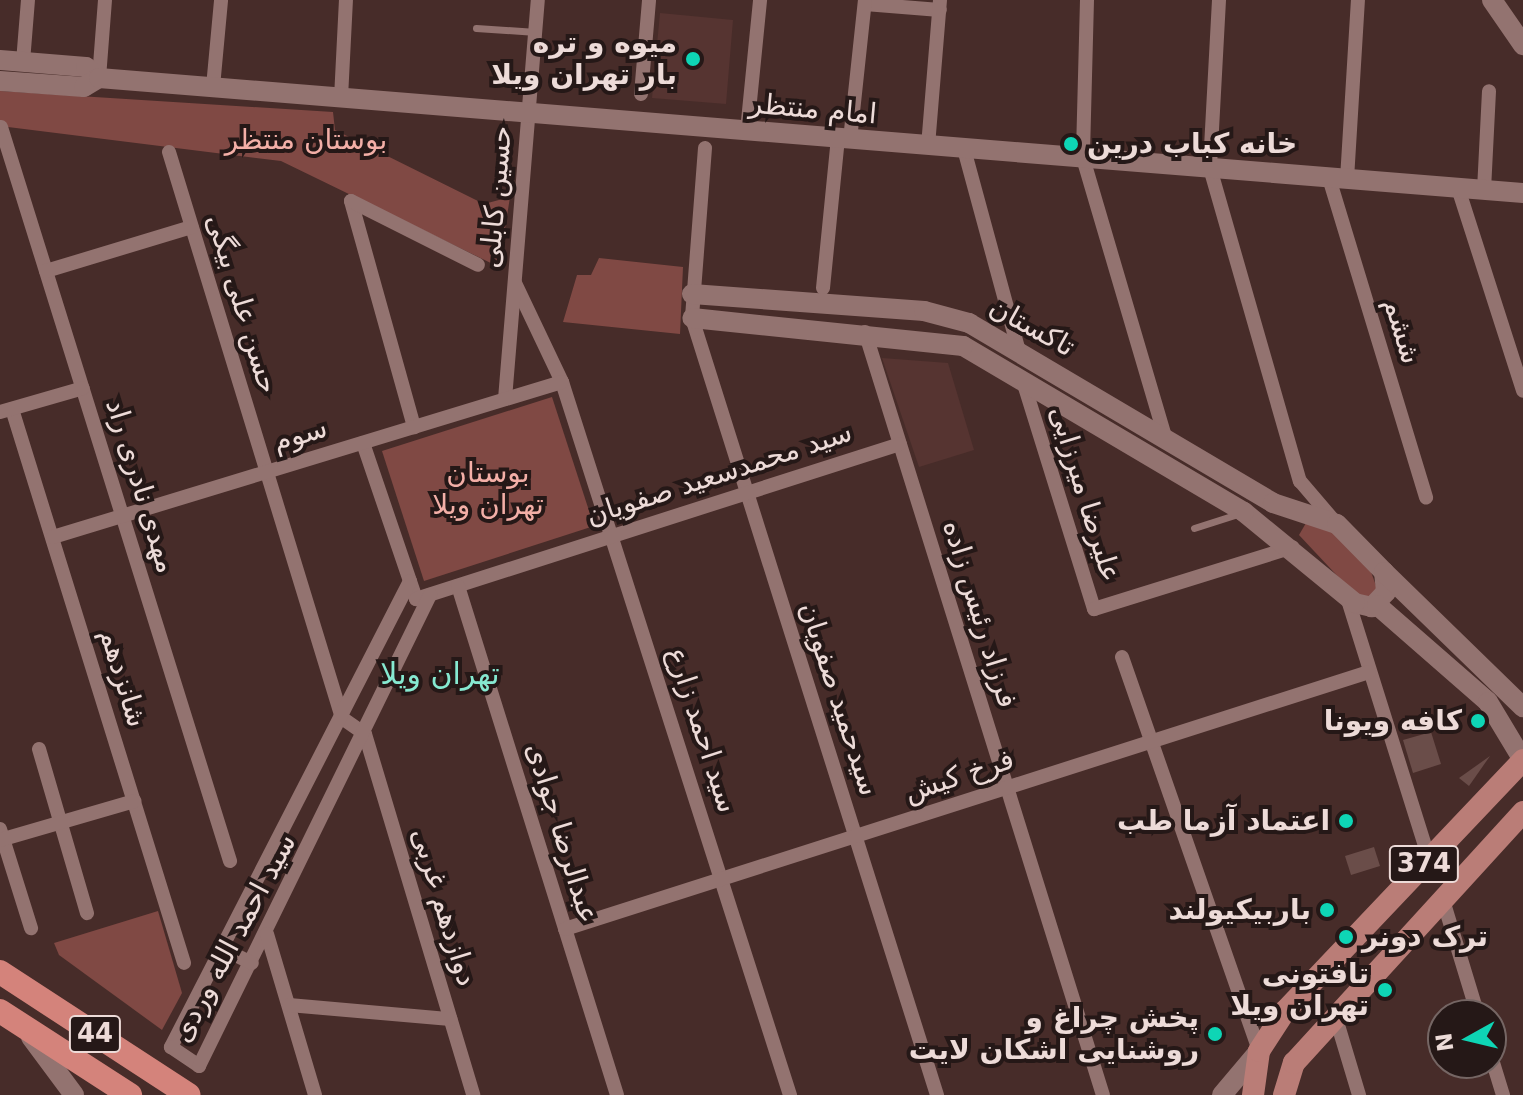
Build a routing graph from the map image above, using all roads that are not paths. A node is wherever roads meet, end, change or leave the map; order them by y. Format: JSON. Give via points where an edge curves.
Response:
{"nodes":[{"id":1,"x":28,"y":0,"type":"edge"},
{"id":2,"x":105,"y":0,"type":"edge"},
{"id":3,"x":221,"y":0,"type":"edge"},
{"id":4,"x":346,"y":0,"type":"edge"},
{"id":5,"x":538,"y":0,"type":"edge"},
{"id":6,"x":649,"y":0,"type":"edge"},
{"id":7,"x":760,"y":0,"type":"edge"},
{"id":8,"x":1087,"y":0,"type":"edge"},
{"id":9,"x":1219,"y":0,"type":"edge"},
{"id":10,"x":1358,"y":0,"type":"edge"},
{"id":11,"x":1492,"y":0,"type":"edge"},
{"id":12,"x":865,"y":2,"type":"edge"},
{"id":13,"x":940,"y":5,"type":"edge"},
{"id":14,"x":476,"y":28,"type":"dead end"},
{"id":15,"x":536,"y":32,"type":"junction"},
{"id":16,"x":1523,"y":45,"type":"edge"},
{"id":17,"x":0,"y":60,"type":"edge"},
{"id":18,"x":23,"y":62,"type":"junction"},
{"id":19,"x":99,"y":78,"type":"junction"},
{"id":20,"x":0,"y":81,"type":"edge"},
{"id":21,"x":213,"y":87,"type":"junction"},
{"id":22,"x":1489,"y":91,"type":"dead end"},
{"id":23,"x":641,"y":94,"type":"dead end"},
{"id":24,"x":341,"y":98,"type":"junction"},
{"id":25,"x":529,"y":113,"type":"junction"},
{"id":26,"x":1,"y":127,"type":"edge"},
{"id":27,"x":747,"y":131,"type":"junction"},
{"id":28,"x":844,"y":140,"type":"junction"},
{"id":29,"x":928,"y":146,"type":"junction"},
{"id":30,"x":705,"y":148,"type":"dead end"},
{"id":31,"x":964,"y":149,"type":"junction"},
{"id":32,"x":169,"y":152,"type":"dead end"},
{"id":33,"x":1083,"y":158,"type":"junction"},
{"id":34,"x":1210,"y":168,"type":"junction"},
{"id":35,"x":1338,"y":178,"type":"junction"},
{"id":36,"x":1458,"y":188,"type":"junction"},
{"id":37,"x":1484,"y":190,"type":"junction"},
{"id":38,"x":1523,"y":193,"type":"edge"},
{"id":39,"x":192,"y":227,"type":"junction"},
{"id":40,"x":478,"y":265,"type":"dead end"},
{"id":41,"x":46,"y":271,"type":"junction"},
{"id":42,"x":515,"y":283,"type":"junction"},
{"id":43,"x":823,"y":288,"type":"dead end"},
{"id":44,"x":692,"y":294,"type":"junction"},
{"id":45,"x":866,"y":308,"type":"junction"},
{"id":46,"x":692,"y":318,"type":"junction"},
{"id":47,"x":865,"y":332,"type":"junction"},
{"id":48,"x":1018,"y":348,"type":"junction"},
{"id":49,"x":1022,"y":378,"type":"junction"},
{"id":50,"x":562,"y":382,"type":"junction"},
{"id":51,"x":83,"y":388,"type":"junction"},
{"id":52,"x":1523,"y":391,"type":"edge"},
{"id":53,"x":505,"y":399,"type":"junction"},
{"id":54,"x":6,"y":411,"type":"edge"},
{"id":55,"x":414,"y":427,"type":"junction"},
{"id":56,"x":1166,"y":440,"type":"junction"},
{"id":57,"x":363,"y":443,"type":"junction"},
{"id":58,"x":900,"y":444,"type":"junction"},
{"id":59,"x":1202,"y":461,"type":"junction"},
{"id":60,"x":267,"y":472,"type":"junction"},
{"id":61,"x":1189,"y":480,"type":"junction"},
{"id":62,"x":1300,"y":481,"type":"junction"},
{"id":63,"x":746,"y":493,"type":"junction"},
{"id":64,"x":1426,"y":498,"type":"dead end"},
{"id":65,"x":1273,"y":503,"type":"junction"},
{"id":66,"x":1244,"y":512,"type":"junction"},
{"id":67,"x":123,"y":516,"type":"junction"},
{"id":68,"x":1337,"y":524,"type":"junction"},
{"id":69,"x":1194,"y":528,"type":"dead end"},
{"id":70,"x":613,"y":536,"type":"junction"},
{"id":71,"x":53,"y":537,"type":"junction"},
{"id":72,"x":1293,"y":547,"type":"junction"},
{"id":73,"x":1384,"y":572,"type":"junction"},
{"id":74,"x":410,"y":581,"type":"junction"},
{"id":75,"x":458,"y":586,"type":"junction"},
{"id":76,"x":423,"y":597,"type":"junction"},
{"id":77,"x":1347,"y":597,"type":"junction"},
{"id":78,"x":1377,"y":605,"type":"junction"},
{"id":79,"x":1122,"y":657,"type":"dead end"},
{"id":80,"x":1369,"y":672,"type":"junction"},
{"id":81,"x":1523,"y":707,"type":"edge"},
{"id":82,"x":342,"y":718,"type":"junction"},
{"id":83,"x":365,"y":734,"type":"junction"},
{"id":84,"x":1151,"y":741,"type":"junction"},
{"id":85,"x":39,"y":749,"type":"dead end"},
{"id":86,"x":1523,"y":760,"type":"edge"},
{"id":87,"x":1007,"y":788,"type":"junction"},
{"id":88,"x":134,"y":801,"type":"junction"},
{"id":89,"x":1523,"y":812,"type":"edge"},
{"id":90,"x":61,"y":822,"type":"junction"},
{"id":91,"x":1,"y":836,"type":"edge"},
{"id":92,"x":855,"y":836,"type":"junction"},
{"id":93,"x":1429,"y":858,"type":"junction"},
{"id":94,"x":230,"y":861,"type":"dead end"},
{"id":95,"x":722,"y":879,"type":"junction"},
{"id":96,"x":1443,"y":900,"type":"junction"},
{"id":97,"x":87,"y":913,"type":"dead end"},
{"id":98,"x":31,"y":928,"type":"dead end"},
{"id":99,"x":565,"y":929,"type":"junction"},
{"id":100,"x":267,"y":934,"type":"junction"},
{"id":101,"x":223,"y":949,"type":"junction"},
{"id":102,"x":184,"y":963,"type":"dead end"},
{"id":103,"x":252,"y":963,"type":"junction"},
{"id":104,"x":0,"y":972,"type":"edge"},
{"id":105,"x":1473,"y":999,"type":"edge"},
{"id":106,"x":289,"y":1005,"type":"junction"},
{"id":107,"x":1335,"y":1015,"type":"junction"},
{"id":108,"x":7,"y":1016,"type":"edge"},
{"id":109,"x":450,"y":1019,"type":"junction"},
{"id":110,"x":1259,"y":1051,"type":"junction"},
{"id":111,"x":74,"y":1095,"type":"edge"},
{"id":112,"x":130,"y":1095,"type":"edge"},
{"id":113,"x":189,"y":1095,"type":"edge"},
{"id":114,"x":315,"y":1095,"type":"edge"},
{"id":115,"x":473,"y":1095,"type":"edge"},
{"id":116,"x":617,"y":1095,"type":"edge"},
{"id":117,"x":790,"y":1095,"type":"edge"},
{"id":118,"x":937,"y":1095,"type":"edge"},
{"id":119,"x":1103,"y":1095,"type":"edge"},
{"id":120,"x":1222,"y":1095,"type":"edge"},
{"id":121,"x":1253,"y":1095,"type":"edge"},
{"id":122,"x":1284,"y":1095,"type":"edge"},
{"id":123,"x":1359,"y":1095,"type":"edge"}],
"edges":[{"from":1,"to":18,"type":"street"},
{"from":2,"to":19,"type":"street"},
{"from":3,"to":21,"type":"street"},
{"from":4,"to":24,"type":"street"},
{"from":5,"to":15,"type":"street","name":"حسین کابلی"},
{"from":6,"to":23,"type":"street"},
{"from":7,"to":27,"type":"street"},
{"from":8,"to":33,"type":"street"},
{"from":9,"to":34,"type":"street"},
{"from":10,"to":35,"type":"street"},
{"from":11,"to":16,"type":"street"},
{"from":12,"to":13,"type":"street"},
{"from":12,"to":28,"type":"street"},
{"from":13,"to":29,"type":"street"},
{"from":14,"to":15,"type":"lane"},
{"from":15,"to":25,"type":"street","name":"حسین کابلی"},
{"from":17,"to":18,"type":"street","name":"امام منتظر"},
{"from":18,"to":19,"type":"street","name":"امام منتظر","via":[[86,67]]},
{"from":19,"to":20,"type":"street","name":"امام منتظر","via":[[84,87]]},
{"from":19,"to":21,"type":"street","name":"امام منتظر"},
{"from":21,"to":24,"type":"street","name":"امام منتظر"},
{"from":22,"to":37,"type":"street"},
{"from":24,"to":25,"type":"street","name":"امام منتظر"},
{"from":25,"to":27,"type":"street","name":"امام منتظر"},
{"from":25,"to":42,"type":"street","name":"حسین کابلی"},
{"from":26,"to":41,"type":"street","name":"مهدی نادری راد"},
{"from":27,"to":28,"type":"street","name":"امام منتظر"},
{"from":28,"to":29,"type":"street","name":"امام منتظر"},
{"from":28,"to":43,"type":"street"},
{"from":29,"to":31,"type":"street","name":"امام منتظر"},
{"from":30,"to":44,"type":"street","name":"سیدحمید صفویان"},
{"from":31,"to":33,"type":"street","name":"امام منتظر"},
{"from":31,"to":48,"type":"street"},
{"from":32,"to":39,"type":"street","name":"حسن علی بیگی"},
{"from":33,"to":34,"type":"street","name":"امام منتظر"},
{"from":33,"to":56,"type":"street"},
{"from":34,"to":35,"type":"street","name":"امام منتظر"},
{"from":34,"to":62,"type":"street"},
{"from":35,"to":36,"type":"street","name":"امام منتظر"},
{"from":35,"to":64,"type":"street","name":"ششم"},
{"from":36,"to":37,"type":"street","name":"امام منتظر"},
{"from":36,"to":52,"type":"street"},
{"from":37,"to":38,"type":"street","name":"امام منتظر"},
{"from":39,"to":41,"type":"street"},
{"from":39,"to":60,"type":"street","name":"حسن علی بیگی"},
{"from":40,"to":55,"type":"street","via":[[351,201]]},
{"from":41,"to":51,"type":"street","name":"مهدی نادری راد"},
{"from":42,"to":50,"type":"street","name":"سید احمد زارع"},
{"from":42,"to":53,"type":"street","name":"حسین کابلی"},
{"from":44,"to":45,"type":"street","name":"تاکستان"},
{"from":44,"to":46,"type":"street","name":"سیدحمید صفویان"},
{"from":45,"to":47,"type":"street"},
{"from":45,"to":48,"type":"street","name":"تاکستان","via":[[947,315]]},
{"from":46,"to":47,"type":"street","name":"تاکستان"},
{"from":46,"to":63,"type":"street","name":"سیدحمید صفویان"},
{"from":47,"to":49,"type":"street","name":"تاکستان","via":[[963,346]]},
{"from":47,"to":58,"type":"street","name":"فرزاد رئیس زاده"},
{"from":48,"to":56,"type":"street","name":"تاکستان"},
{"from":49,"to":61,"type":"street","name":"تاکستان"},
{"from":49,"to":72,"type":"street","name":"علیرضا میرزایی","via":[[1094,609]]},
{"from":50,"to":53,"type":"street","name":"سوم"},
{"from":50,"to":70,"type":"street","name":"سید احمد زارع"},
{"from":51,"to":54,"type":"street"},
{"from":51,"to":67,"type":"street","name":"مهدی نادری راد"},
{"from":53,"to":55,"type":"street","name":"سوم"},
{"from":54,"to":71,"type":"street","name":"شانزدهم"},
{"from":55,"to":57,"type":"street","name":"سوم"},
{"from":56,"to":59,"type":"street","name":"تاکستان"},
{"from":57,"to":60,"type":"street","name":"سوم"},
{"from":57,"to":74,"type":"street"},
{"from":58,"to":63,"type":"street","name":"سید محمدسعید صفویان"},
{"from":58,"to":87,"type":"street","name":"فرزاد رئیس زاده"},
{"from":59,"to":61,"type":"street"},
{"from":59,"to":65,"type":"street","name":"تاکستان"},
{"from":60,"to":67,"type":"street","name":"سوم"},
{"from":60,"to":82,"type":"street","name":"حسن علی بیگی"},
{"from":61,"to":66,"type":"street","name":"تاکستان"},
{"from":62,"to":65,"type":"street","via":[[1288,498]]},
{"from":62,"to":68,"type":"street"},
{"from":63,"to":70,"type":"street","name":"سید محمدسعید صفویان"},
{"from":63,"to":92,"type":"street","name":"سیدحمید صفویان"},
{"from":65,"to":68,"type":"street","name":"تاکستان"},
{"from":66,"to":69,"type":"lane"},
{"from":66,"to":72,"type":"street","name":"تاکستان"},
{"from":67,"to":71,"type":"street","name":"سوم"},
{"from":67,"to":94,"type":"street","name":"مهدی نادری راد"},
{"from":68,"to":73,"type":"street"},
{"from":70,"to":75,"type":"street","name":"سید محمدسعید صفویان"},
{"from":70,"to":95,"type":"street","name":"سید احمد زارع"},
{"from":71,"to":88,"type":"street","name":"شانزدهم"},
{"from":72,"to":77,"type":"street","name":"تاکستان"},
{"from":73,"to":78,"type":"street","via":[[1386,592]]},
{"from":73,"to":81,"type":"street"},
{"from":74,"to":76,"type":"street"},
{"from":74,"to":82,"type":"street","name":"سید احمد الله وردی"},
{"from":75,"to":76,"type":"street","name":"سید محمدسعید صفویان"},
{"from":75,"to":99,"type":"street","name":"عبدالرضا جوادی"},
{"from":76,"to":83,"type":"street","name":"سید احمد الله وردی"},
{"from":77,"to":78,"type":"street"},
{"from":77,"to":80,"type":"street"},
{"from":78,"to":86,"type":"street","via":[[1488,702]]},
{"from":79,"to":84,"type":"street"},
{"from":80,"to":84,"type":"street","name":"فرخ کیش"},
{"from":80,"to":93,"type":"street"},
{"from":82,"to":83,"type":"street"},
{"from":82,"to":101,"type":"street","name":"سید احمد الله وردی"},
{"from":83,"to":100,"type":"street","name":"سید احمد الله وردی"},
{"from":83,"to":109,"type":"street","name":"دوازدهم غربی"},
{"from":84,"to":87,"type":"street","name":"فرخ کیش"},
{"from":84,"to":110,"type":"street"},
{"from":85,"to":90,"type":"street"},
{"from":86,"to":93,"type":"main road","number":"374"},
{"from":87,"to":92,"type":"street","name":"فرخ کیش"},
{"from":87,"to":119,"type":"street","name":"فرزاد رئیس زاده"},
{"from":88,"to":90,"type":"street"},
{"from":88,"to":102,"type":"street","name":"شانزدهم"},
{"from":89,"to":96,"type":"main road","number":"374"},
{"from":90,"to":91,"type":"street"},
{"from":90,"to":97,"type":"street"},
{"from":91,"to":98,"type":"street"},
{"from":92,"to":95,"type":"street","name":"فرخ کیش"},
{"from":92,"to":118,"type":"street","name":"سیدحمید صفویان"},
{"from":93,"to":110,"type":"main road","number":"374","via":[[1285,1011]]},
{"from":95,"to":99,"type":"street","name":"فرخ کیش"},
{"from":95,"to":117,"type":"street","name":"سید احمد زارع"},
{"from":96,"to":105,"type":"street"},
{"from":96,"to":107,"type":"main road","number":"374"},
{"from":99,"to":116,"type":"street","name":"عبدالرضا جوادی"},
{"from":100,"to":103,"type":"street","name":"سید احمد الله وردی"},
{"from":100,"to":106,"type":"street"},
{"from":101,"to":103,"type":"street"},
{"from":101,"to":103,"type":"street","name":"سید احمد الله وردی","via":[[171,1047],[199,1066]]},
{"from":104,"to":113,"type":"highway","number":"44"},
{"from":106,"to":109,"type":"street"},
{"from":106,"to":114,"type":"street"},
{"from":107,"to":122,"type":"main road","number":"374","via":[[1294,1063]]},
{"from":107,"to":123,"type":"street"},
{"from":108,"to":111,"type":"street"},
{"from":108,"to":112,"type":"highway","number":"44"},
{"from":109,"to":115,"type":"street","name":"دوازدهم غربی"},
{"from":110,"to":120,"type":"street"},
{"from":110,"to":121,"type":"main road","number":"374"}]}
